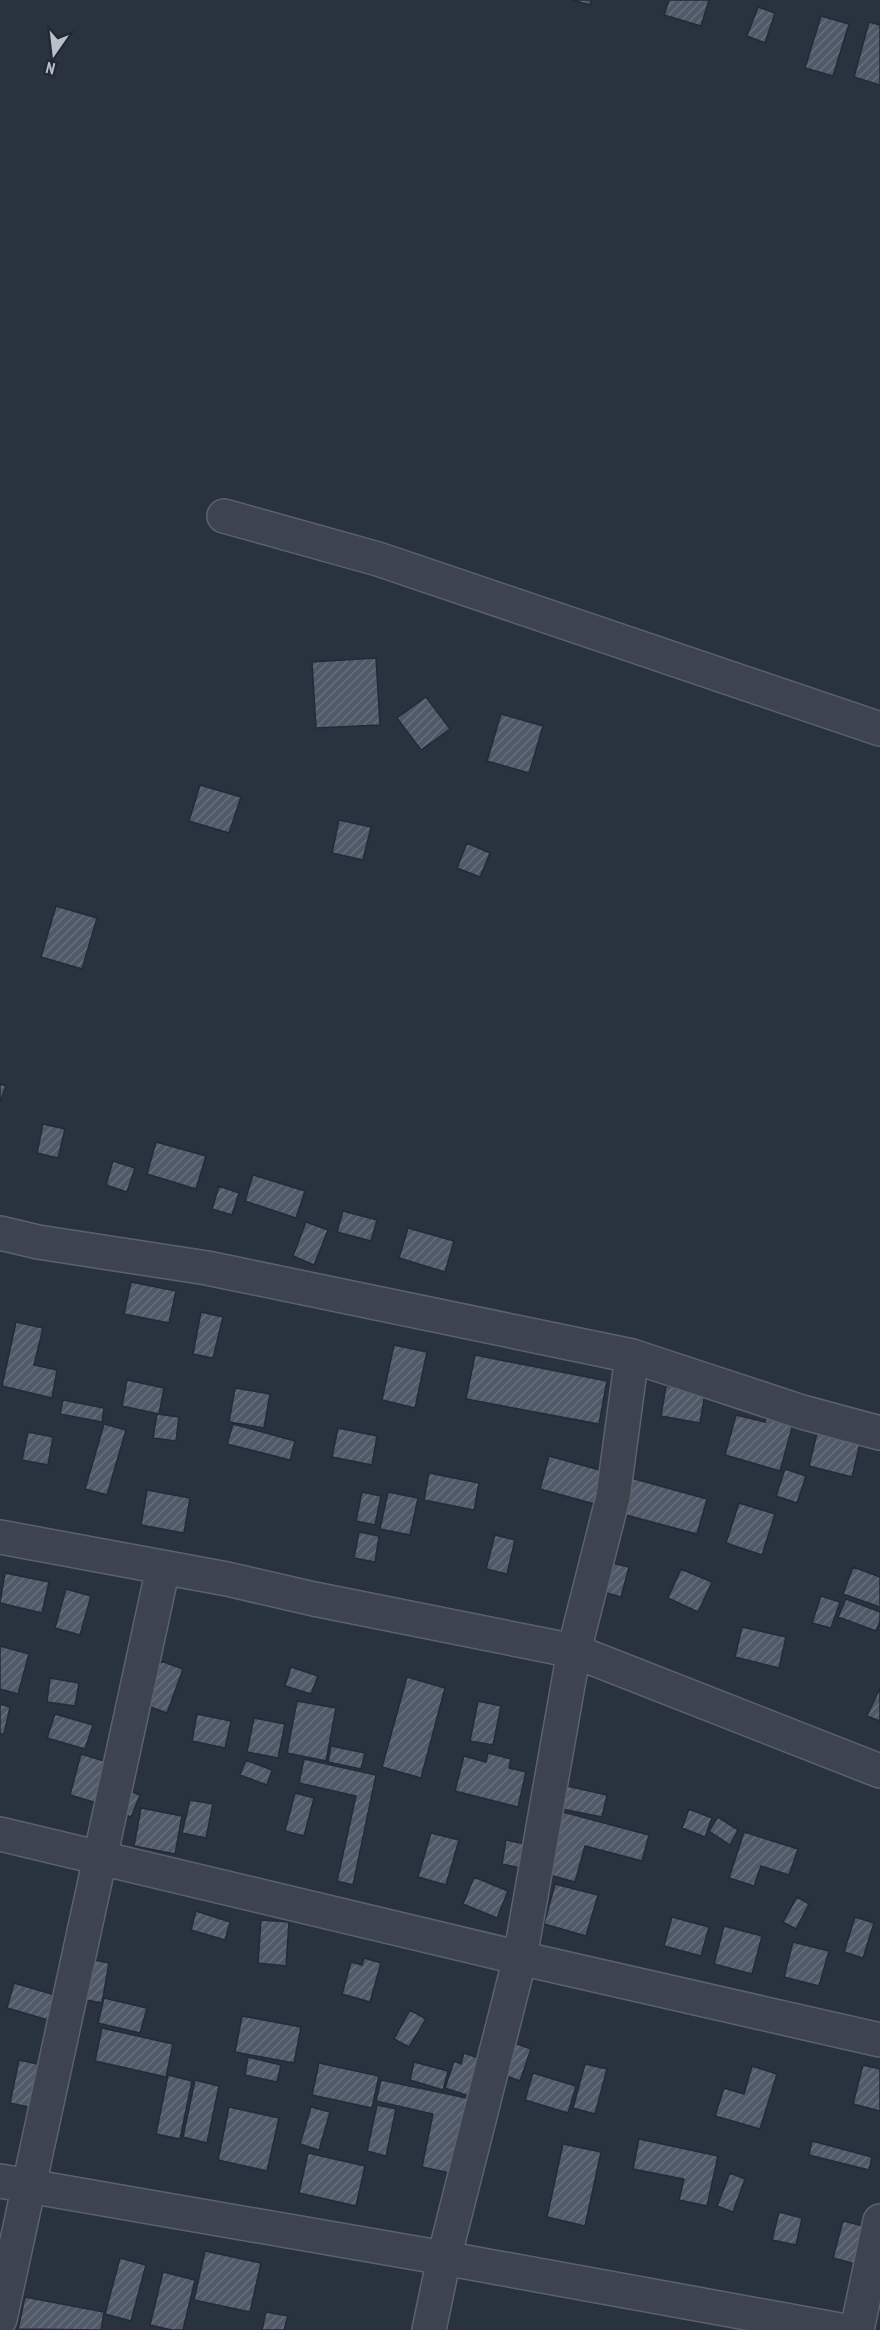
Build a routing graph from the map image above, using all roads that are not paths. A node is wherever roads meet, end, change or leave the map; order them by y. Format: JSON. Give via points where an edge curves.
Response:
{"nodes":[{"id":1,"x":224,"y":516,"type":"dead end"},
{"id":2,"x":880,"y":729,"type":"edge"},
{"id":3,"x":0,"y":1233,"type":"edge"},
{"id":4,"x":632,"y":1356,"type":"junction"},
{"id":5,"x":880,"y":1433,"type":"edge"},
{"id":6,"x":0,"y":1537,"type":"edge"},
{"id":7,"x":162,"y":1568,"type":"junction"},
{"id":8,"x":574,"y":1651,"type":"junction"},
{"id":9,"x":880,"y":1771,"type":"edge"},
{"id":10,"x":0,"y":1834,"type":"edge"},
{"id":11,"x":101,"y":1857,"type":"junction"},
{"id":12,"x":520,"y":1958,"type":"junction"},
{"id":13,"x":880,"y":2040,"type":"edge"},
{"id":14,"x":14,"y":2184,"type":"edge"},
{"id":15,"x":880,"y":2221,"type":"edge"},
{"id":16,"x":444,"y":2258,"type":"junction"},
{"id":17,"x":0,"y":2319,"type":"edge"},
{"id":18,"x":429,"y":2330,"type":"edge"},
{"id":19,"x":840,"y":2330,"type":"edge"},
{"id":20,"x":857,"y":2330,"type":"edge"}],
"edges":[{"from":1,"to":2,"type":"street","via":[[378,559]]},
{"from":3,"to":4,"type":"street","via":[[207,1268]]},
{"from":4,"to":5,"type":"street","via":[[802,1412]]},
{"from":4,"to":8,"type":"street","via":[[613,1497]]},
{"from":6,"to":7,"type":"street"},
{"from":7,"to":8,"type":"street"},
{"from":7,"to":11,"type":"street"},
{"from":8,"to":9,"type":"street"},
{"from":8,"to":12,"type":"street"},
{"from":10,"to":11,"type":"street"},
{"from":11,"to":12,"type":"street"},
{"from":11,"to":14,"type":"street"},
{"from":12,"to":13,"type":"street"},
{"from":12,"to":16,"type":"street"},
{"from":14,"to":16,"type":"street"},
{"from":14,"to":17,"type":"street"},
{"from":15,"to":20,"type":"street"},
{"from":16,"to":18,"type":"street"},
{"from":16,"to":19,"type":"street"}]}
